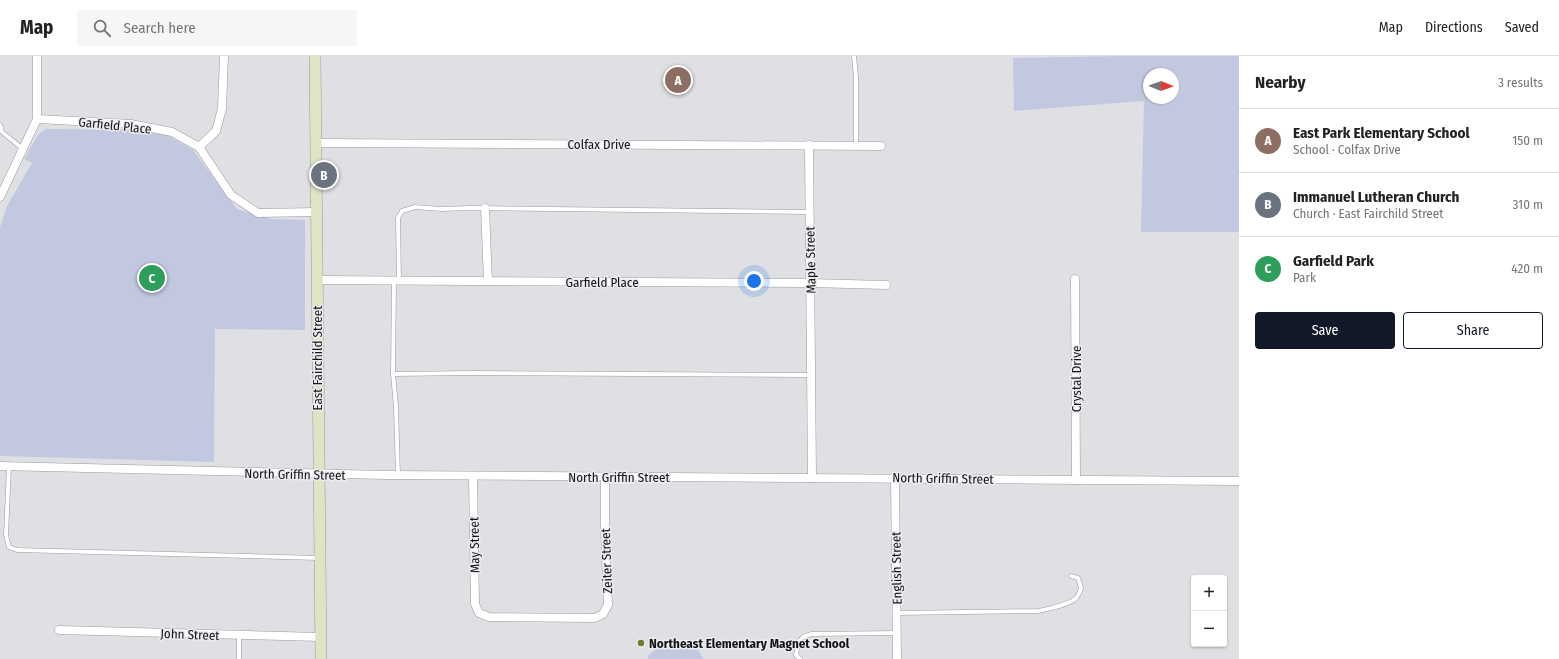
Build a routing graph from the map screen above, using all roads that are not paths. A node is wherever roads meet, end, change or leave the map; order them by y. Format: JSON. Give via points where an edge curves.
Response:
{"nodes":[{"id":1,"x":36,"y":56,"type":"edge"},
{"id":2,"x":224,"y":56,"type":"edge"},
{"id":3,"x":315,"y":56,"type":"edge"},
{"id":4,"x":854,"y":56,"type":"edge"},
{"id":5,"x":37,"y":119,"type":"junction"},
{"id":6,"x":0,"y":125,"type":"edge"},
{"id":7,"x":316,"y":143,"type":"junction"},
{"id":8,"x":810,"y":145,"type":"junction"},
{"id":9,"x":856,"y":145,"type":"junction"},
{"id":10,"x":881,"y":146,"type":"dead end"},
{"id":11,"x":200,"y":147,"type":"junction"},
{"id":12,"x":23,"y":149,"type":"junction"},
{"id":13,"x":0,"y":197,"type":"edge"},
{"id":14,"x":485,"y":208,"type":"junction"},
{"id":15,"x":317,"y":212,"type":"junction"},
{"id":16,"x":810,"y":212,"type":"junction"},
{"id":17,"x":1075,"y":278,"type":"dead end"},
{"id":18,"x":317,"y":280,"type":"junction"},
{"id":19,"x":396,"y":281,"type":"junction"},
{"id":20,"x":488,"y":281,"type":"junction"},
{"id":21,"x":810,"y":283,"type":"junction"},
{"id":22,"x":886,"y":285,"type":"dead end"},
{"id":23,"x":394,"y":374,"type":"junction"},
{"id":24,"x":812,"y":375,"type":"junction"},
{"id":25,"x":0,"y":466,"type":"edge"},
{"id":26,"x":9,"y":466,"type":"junction"},
{"id":27,"x":318,"y":475,"type":"junction"},
{"id":28,"x":398,"y":476,"type":"junction"},
{"id":29,"x":473,"y":476,"type":"junction"},
{"id":30,"x":605,"y":477,"type":"junction"},
{"id":31,"x":812,"y":478,"type":"junction"},
{"id":32,"x":895,"y":478,"type":"junction"},
{"id":33,"x":1076,"y":480,"type":"junction"},
{"id":34,"x":1239,"y":481,"type":"edge"},
{"id":35,"x":319,"y":558,"type":"junction"},
{"id":36,"x":1071,"y":576,"type":"dead end"},
{"id":37,"x":479,"y":613,"type":"joint"},
{"id":38,"x":897,"y":613,"type":"junction"},
{"id":39,"x":59,"y":630,"type":"dead end"},
{"id":40,"x":897,"y":633,"type":"junction"},
{"id":41,"x":239,"y":635,"type":"junction"},
{"id":42,"x":320,"y":637,"type":"junction"},
{"id":43,"x":239,"y":659,"type":"edge"},
{"id":44,"x":320,"y":659,"type":"edge"},
{"id":45,"x":800,"y":659,"type":"edge"},
{"id":46,"x":897,"y":659,"type":"edge"}],
"edges":[{"from":1,"to":5,"type":"street"},
{"from":2,"to":11,"type":"street","via":[[222,109],[216,131]]},
{"from":3,"to":7,"type":"street","name":"East Fairchild Street"},
{"from":4,"to":9,"type":"lane"},
{"from":5,"to":11,"type":"street","name":"Garfield Place","via":[[131,124],[172,132]]},
{"from":5,"to":12,"type":"street"},
{"from":6,"to":12,"type":"lane","via":[[2,132]]},
{"from":7,"to":8,"type":"street","name":"Colfax Drive"},
{"from":7,"to":15,"type":"street","name":"East Fairchild Street"},
{"from":8,"to":9,"type":"street","name":"Colfax Drive"},
{"from":8,"to":16,"type":"street","name":"Maple Street"},
{"from":9,"to":10,"type":"street","name":"Colfax Drive"},
{"from":11,"to":15,"type":"street","name":"Garfield Place","via":[[231,195],[258,213]]},
{"from":12,"to":13,"type":"street"},
{"from":14,"to":16,"type":"lane"},
{"from":14,"to":19,"type":"lane","via":[[415,207],[402,211],[398,218]]},
{"from":14,"to":20,"type":"street"},
{"from":15,"to":18,"type":"street","name":"East Fairchild Street"},
{"from":16,"to":21,"type":"street","name":"Maple Street"},
{"from":17,"to":33,"type":"street","name":"Crystal Drive"},
{"from":18,"to":19,"type":"street","name":"Garfield Place"},
{"from":18,"to":27,"type":"street","name":"East Fairchild Street"},
{"from":19,"to":20,"type":"street","name":"Garfield Place"},
{"from":19,"to":23,"type":"lane"},
{"from":20,"to":21,"type":"street","name":"Garfield Place"},
{"from":21,"to":22,"type":"street","name":"Garfield Place"},
{"from":21,"to":24,"type":"street","name":"Maple Street"},
{"from":23,"to":24,"type":"lane"},
{"from":23,"to":28,"type":"lane"},
{"from":24,"to":31,"type":"street","name":"Maple Street"},
{"from":25,"to":26,"type":"street","name":"North Griffin Street"},
{"from":26,"to":27,"type":"street","name":"North Griffin Street"},
{"from":26,"to":35,"type":"lane","via":[[6,535],[9,547],[18,550]]},
{"from":27,"to":28,"type":"street","name":"North Griffin Street"},
{"from":27,"to":35,"type":"street","name":"East Fairchild Street"},
{"from":28,"to":29,"type":"street","name":"North Griffin Street"},
{"from":29,"to":30,"type":"street","name":"North Griffin Street"},
{"from":29,"to":37,"type":"street","name":"May Street","via":[[475,604]]},
{"from":30,"to":31,"type":"street","name":"North Griffin Street"},
{"from":30,"to":37,"type":"street","name":"Zeiter Street","via":[[608,605],[603,614],[595,618],[489,616]]},
{"from":31,"to":32,"type":"street","name":"North Griffin Street"},
{"from":32,"to":33,"type":"street","name":"North Griffin Street"},
{"from":32,"to":38,"type":"street","name":"English Street"},
{"from":33,"to":34,"type":"street","name":"North Griffin Street"},
{"from":35,"to":42,"type":"street","name":"East Fairchild Street"},
{"from":36,"to":38,"type":"lane","via":[[1078,578],[1081,588],[1077,597],[1072,601],[1038,611]]},
{"from":38,"to":40,"type":"street","name":"English Street"},
{"from":39,"to":41,"type":"street","name":"John Street"},
{"from":40,"to":45,"type":"lane","via":[[804,635],[798,642],[796,655]]},
{"from":40,"to":46,"type":"street","name":"English Street"},
{"from":41,"to":42,"type":"street","name":"John Street"},
{"from":41,"to":43,"type":"lane"},
{"from":42,"to":44,"type":"street","name":"East Fairchild Street"}]}
